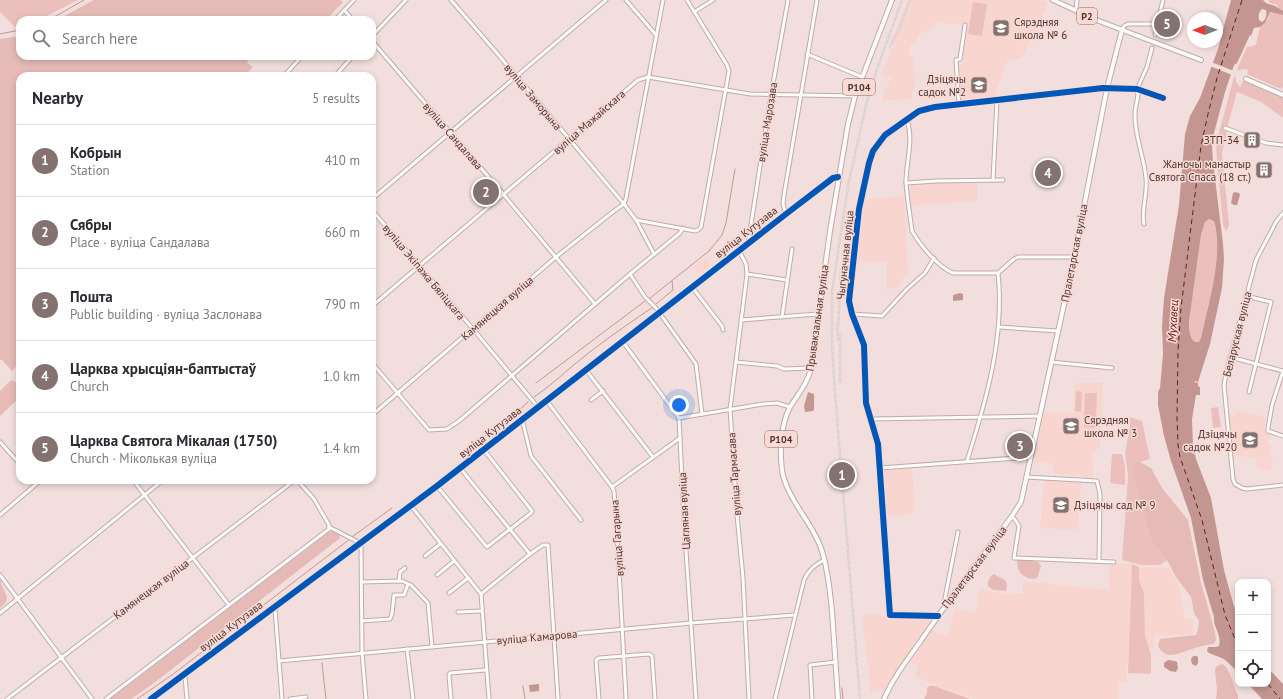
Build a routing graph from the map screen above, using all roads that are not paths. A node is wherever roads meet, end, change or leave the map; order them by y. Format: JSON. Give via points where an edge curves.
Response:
{"nodes":[{"id":1,"x":354,"y":0,"type":"edge"},
{"id":2,"x":406,"y":0,"type":"edge"},
{"id":3,"x":450,"y":0,"type":"edge"},
{"id":4,"x":606,"y":0,"type":"edge"},
{"id":5,"x":626,"y":0,"type":"edge"},
{"id":6,"x":663,"y":0,"type":"edge"},
{"id":7,"x":688,"y":0,"type":"edge"},
{"id":8,"x":713,"y":0,"type":"edge"},
{"id":9,"x":788,"y":0,"type":"edge"},
{"id":10,"x":817,"y":0,"type":"edge"},
{"id":11,"x":892,"y":0,"type":"edge"},
{"id":12,"x":1053,"y":0,"type":"edge"},
{"id":13,"x":1077,"y":0,"type":"edge"},
{"id":14,"x":1162,"y":0,"type":"edge"},
{"id":15,"x":344,"y":10,"type":"junction"},
{"id":16,"x":1076,"y":11,"type":"junction"},
{"id":17,"x":694,"y":12,"type":"junction"},
{"id":18,"x":339,"y":16,"type":"edge"},
{"id":19,"x":349,"y":16,"type":"edge"},
{"id":20,"x":1157,"y":24,"type":"junction"},
{"id":21,"x":965,"y":25,"type":"dead end"},
{"id":22,"x":1122,"y":30,"type":"junction"},
{"id":23,"x":376,"y":32,"type":"edge"},
{"id":24,"x":656,"y":35,"type":"junction"},
{"id":25,"x":1155,"y":35,"type":"dead end"},
{"id":26,"x":376,"y":46,"type":"edge"},
{"id":27,"x":1152,"y":48,"type":"dead end"},
{"id":28,"x":807,"y":54,"type":"junction"},
{"id":29,"x":298,"y":60,"type":"edge"},
{"id":30,"x":349,"y":60,"type":"edge"},
{"id":31,"x":1201,"y":60,"type":"dead end"},
{"id":32,"x":288,"y":72,"type":"edge"},
{"id":33,"x":338,"y":72,"type":"edge"},
{"id":34,"x":516,"y":76,"type":"junction"},
{"id":35,"x":862,"y":77,"type":"junction"},
{"id":36,"x":648,"y":78,"type":"junction"},
{"id":37,"x":1246,"y":79,"type":"dead end"},
{"id":38,"x":1107,"y":88,"type":"junction"},
{"id":39,"x":1137,"y":89,"type":"junction"},
{"id":40,"x":726,"y":90,"type":"junction"},
{"id":41,"x":771,"y":95,"type":"junction"},
{"id":42,"x":800,"y":95,"type":"junction"},
{"id":43,"x":1283,"y":95,"type":"edge"},
{"id":44,"x":856,"y":96,"type":"junction"},
{"id":45,"x":1163,"y":98,"type":"dead end"},
{"id":46,"x":997,"y":100,"type":"junction"},
{"id":47,"x":960,"y":104,"type":"junction"},
{"id":48,"x":907,"y":120,"type":"junction"},
{"id":49,"x":1225,"y":128,"type":"dead end"},
{"id":50,"x":450,"y":132,"type":"junction"},
{"id":51,"x":569,"y":140,"type":"junction"},
{"id":52,"x":1283,"y":146,"type":"edge"},
{"id":53,"x":838,"y":177,"type":"junction"},
{"id":54,"x":994,"y":180,"type":"junction"},
{"id":55,"x":1003,"y":180,"type":"dead end"},
{"id":56,"x":906,"y":183,"type":"junction"},
{"id":57,"x":504,"y":195,"type":"junction"},
{"id":58,"x":376,"y":196,"type":"edge"},
{"id":59,"x":624,"y":204,"type":"junction"},
{"id":60,"x":786,"y":214,"type":"junction"},
{"id":61,"x":1283,"y":214,"type":"edge"},
{"id":62,"x":376,"y":215,"type":"edge"},
{"id":63,"x":636,"y":220,"type":"junction"},
{"id":64,"x":1144,"y":224,"type":"dead end"},
{"id":65,"x":683,"y":228,"type":"junction"},
{"id":66,"x":748,"y":244,"type":"junction"},
{"id":67,"x":792,"y":249,"type":"dead end"},
{"id":68,"x":739,"y":251,"type":"junction"},
{"id":69,"x":654,"y":254,"type":"junction"},
{"id":70,"x":556,"y":257,"type":"junction"},
{"id":71,"x":1074,"y":257,"type":"junction"},
{"id":72,"x":934,"y":258,"type":"junction"},
{"id":73,"x":419,"y":266,"type":"junction"},
{"id":74,"x":998,"y":273,"type":"junction"},
{"id":75,"x":630,"y":274,"type":"junction"},
{"id":76,"x":747,"y":274,"type":"junction"},
{"id":77,"x":787,"y":280,"type":"junction"},
{"id":78,"x":692,"y":287,"type":"junction"},
{"id":79,"x":1246,"y":296,"type":"junction"},
{"id":80,"x":376,"y":303,"type":"edge"},
{"id":81,"x":595,"y":304,"type":"junction"},
{"id":82,"x":659,"y":313,"type":"junction"},
{"id":83,"x":818,"y":314,"type":"junction"},
{"id":84,"x":852,"y":314,"type":"junction"},
{"id":85,"x":782,"y":317,"type":"junction"},
{"id":86,"x":741,"y":320,"type":"junction"},
{"id":87,"x":999,"y":327,"type":"junction"},
{"id":88,"x":473,"y":329,"type":"junction"},
{"id":89,"x":723,"y":330,"type":"dead end"},
{"id":90,"x":1058,"y":331,"type":"junction"},
{"id":91,"x":623,"y":342,"type":"junction"},
{"id":92,"x":1230,"y":357,"type":"junction"},
{"id":93,"x":736,"y":362,"type":"junction"},
{"id":94,"x":1052,"y":362,"type":"junction"},
{"id":95,"x":1256,"y":363,"type":"junction"},
{"id":96,"x":376,"y":368,"type":"edge"},
{"id":97,"x":812,"y":368,"type":"junction"},
{"id":98,"x":1112,"y":368,"type":"dead end"},
{"id":99,"x":586,"y":370,"type":"junction"},
{"id":100,"x":1283,"y":371,"type":"edge"},
{"id":101,"x":512,"y":375,"type":"junction"},
{"id":102,"x":603,"y":391,"type":"junction"},
{"id":103,"x":1249,"y":392,"type":"dead end"},
{"id":104,"x":398,"y":393,"type":"junction"},
{"id":105,"x":546,"y":400,"type":"junction"},
{"id":106,"x":591,"y":400,"type":"dead end"},
{"id":107,"x":538,"y":407,"type":"junction"},
{"id":108,"x":790,"y":408,"type":"junction"},
{"id":109,"x":730,"y":409,"type":"junction"},
{"id":110,"x":376,"y":412,"type":"edge"},
{"id":111,"x":702,"y":414,"type":"junction"},
{"id":112,"x":1040,"y":416,"type":"junction"},
{"id":113,"x":679,"y":418,"type":"junction"},
{"id":114,"x":981,"y":418,"type":"junction"},
{"id":115,"x":522,"y":419,"type":"junction"},
{"id":116,"x":871,"y":419,"type":"junction"},
{"id":117,"x":1283,"y":436,"type":"edge"},
{"id":118,"x":680,"y":438,"type":"junction"},
{"id":119,"x":0,"y":442,"type":"edge"},
{"id":120,"x":484,"y":450,"type":"junction"},
{"id":121,"x":653,"y":457,"type":"junction"},
{"id":122,"x":1030,"y":457,"type":"junction"},
{"id":123,"x":16,"y":460,"type":"edge"},
{"id":124,"x":967,"y":462,"type":"junction"},
{"id":125,"x":460,"y":468,"type":"junction"},
{"id":126,"x":880,"y":468,"type":"junction"},
{"id":127,"x":1026,"y":477,"type":"junction"},
{"id":128,"x":36,"y":484,"type":"edge"},
{"id":129,"x":136,"y":484,"type":"edge"},
{"id":130,"x":158,"y":484,"type":"edge"},
{"id":131,"x":291,"y":484,"type":"edge"},
{"id":132,"x":300,"y":484,"type":"edge"},
{"id":133,"x":1283,"y":485,"type":"edge"},
{"id":134,"x":437,"y":486,"type":"junction"},
{"id":135,"x":612,"y":487,"type":"junction"},
{"id":136,"x":144,"y":495,"type":"junction"},
{"id":137,"x":411,"y":506,"type":"junction"},
{"id":138,"x":0,"y":515,"type":"edge"},
{"id":139,"x":1012,"y":516,"type":"junction"},
{"id":140,"x":581,"y":520,"type":"dead end"},
{"id":141,"x":329,"y":528,"type":"junction"},
{"id":142,"x":509,"y":530,"type":"junction"},
{"id":143,"x":958,"y":532,"type":"dead end"},
{"id":144,"x":360,"y":543,"type":"junction"},
{"id":145,"x":440,"y":544,"type":"junction"},
{"id":146,"x":530,"y":554,"type":"junction"},
{"id":147,"x":425,"y":556,"type":"dead end"},
{"id":148,"x":193,"y":558,"type":"junction"},
{"id":149,"x":824,"y":560,"type":"junction"},
{"id":150,"x":454,"y":561,"type":"junction"},
{"id":151,"x":1099,"y":561,"type":"junction"},
{"id":152,"x":1114,"y":562,"type":"dead end"},
{"id":153,"x":405,"y":568,"type":"dead end"},
{"id":154,"x":0,"y":575,"type":"edge"},
{"id":155,"x":437,"y":576,"type":"dead end"},
{"id":156,"x":468,"y":578,"type":"junction"},
{"id":157,"x":362,"y":582,"type":"junction"},
{"id":158,"x":399,"y":582,"type":"junction"},
{"id":159,"x":408,"y":584,"type":"junction"},
{"id":160,"x":449,"y":593,"type":"dead end"},
{"id":161,"x":480,"y":594,"type":"junction"},
{"id":162,"x":18,"y":598,"type":"junction"},
{"id":163,"x":947,"y":603,"type":"junction"},
{"id":164,"x":229,"y":605,"type":"junction"},
{"id":165,"x":273,"y":607,"type":"junction"},
{"id":166,"x":482,"y":611,"type":"junction"},
{"id":167,"x":458,"y":612,"type":"dead end"},
{"id":168,"x":0,"y":613,"type":"edge"},
{"id":169,"x":795,"y":615,"type":"junction"},
{"id":170,"x":938,"y":616,"type":"junction"},
{"id":171,"x":745,"y":619,"type":"junction"},
{"id":172,"x":362,"y":621,"type":"junction"},
{"id":173,"x":691,"y":623,"type":"junction"},
{"id":174,"x":622,"y":630,"type":"junction"},
{"id":175,"x":553,"y":636,"type":"junction"},
{"id":176,"x":484,"y":642,"type":"junction"},
{"id":177,"x":432,"y":647,"type":"junction"},
{"id":178,"x":407,"y":649,"type":"junction"},
{"id":179,"x":362,"y":653,"type":"junction"},
{"id":180,"x":623,"y":656,"type":"junction"},
{"id":181,"x":62,"y":658,"type":"junction"},
{"id":182,"x":278,"y":661,"type":"junction"},
{"id":183,"x":836,"y":662,"type":"junction"},
{"id":184,"x":486,"y":670,"type":"junction"},
{"id":185,"x":183,"y":674,"type":"junction"},
{"id":186,"x":306,"y":697,"type":"dead end"},
{"id":187,"x":8,"y":699,"type":"edge"},
{"id":188,"x":92,"y":699,"type":"edge"},
{"id":189,"x":106,"y":699,"type":"edge"},
{"id":190,"x":151,"y":699,"type":"edge"},
{"id":191,"x":187,"y":699,"type":"edge"},
{"id":192,"x":282,"y":699,"type":"edge"},
{"id":193,"x":290,"y":699,"type":"edge"},
{"id":194,"x":366,"y":699,"type":"edge"},
{"id":195,"x":413,"y":699,"type":"edge"},
{"id":196,"x":451,"y":699,"type":"edge"},
{"id":197,"x":489,"y":699,"type":"edge"},
{"id":198,"x":558,"y":699,"type":"edge"},
{"id":199,"x":599,"y":699,"type":"edge"},
{"id":200,"x":626,"y":699,"type":"edge"},
{"id":201,"x":655,"y":699,"type":"edge"},
{"id":202,"x":696,"y":699,"type":"edge"},
{"id":203,"x":749,"y":699,"type":"edge"},
{"id":204,"x":775,"y":699,"type":"edge"},
{"id":205,"x":812,"y":699,"type":"edge"},
{"id":206,"x":838,"y":699,"type":"edge"},
{"id":207,"x":884,"y":699,"type":"edge"}],
"edges":[{"from":1,"to":15,"type":"street"},
{"from":2,"to":23,"type":"street"},
{"from":3,"to":34,"type":"street","name":"вуліца Заморына"},
{"from":4,"to":34,"type":"street"},
{"from":5,"to":24,"type":"street"},
{"from":6,"to":24,"type":"street"},
{"from":7,"to":17,"type":"street"},
{"from":8,"to":17,"type":"street"},
{"from":9,"to":41,"type":"street","name":"вуліца Марозава"},
{"from":10,"to":28,"type":"street"},
{"from":11,"to":35,"type":"main road","name":"Прывакзальная вуліца","number":"Р104"},
{"from":12,"to":16,"type":"main road","number":"Р2"},
{"from":13,"to":16,"type":"street"},
{"from":14,"to":20,"type":"street"},
{"from":15,"to":18,"type":"street"},
{"from":15,"to":19,"type":"street"},
{"from":16,"to":22,"type":"main road","number":"Р2"},
{"from":17,"to":40,"type":"street","via":[[728,68]]},
{"from":20,"to":22,"type":"street","via":[[1128,24]]},
{"from":20,"to":25,"type":"street"},
{"from":21,"to":47,"type":"street","via":[[960,59],[956,60]]},
{"from":22,"to":31,"type":"main road","number":"Р2"},
{"from":22,"to":38,"type":"main road","name":"Пралетарская вуліца"},
{"from":24,"to":36,"type":"street"},
{"from":26,"to":50,"type":"street","name":"вуліца Сандалава"},
{"from":27,"to":39,"type":"street"},
{"from":28,"to":35,"type":"street"},
{"from":28,"to":42,"type":"street"},
{"from":29,"to":32,"type":"street"},
{"from":30,"to":33,"type":"street"},
{"from":34,"to":50,"type":"street"},
{"from":34,"to":51,"type":"street","name":"вуліца Заморына"},
{"from":35,"to":44,"type":"main road","name":"Прывакзальная вуліца","number":"Р104"},
{"from":36,"to":40,"type":"street"},
{"from":36,"to":51,"type":"street","name":"вуліца Мажайскага","via":[[638,80]]},
{"from":36,"to":59,"type":"street"},
{"from":37,"to":43,"type":"main road"},
{"from":38,"to":39,"type":"street","name":"Чыгуначная вуліца"},
{"from":38,"to":46,"type":"street","name":"Чыгуначная вуліца"},
{"from":38,"to":71,"type":"main road","name":"Пралетарская вуліца"},
{"from":39,"to":45,"type":"street","name":"Чыгуначная вуліца"},
{"from":39,"to":64,"type":"street","via":[[1139,94],[1135,113],[1147,187]]},
{"from":40,"to":41,"type":"street"},
{"from":40,"to":65,"type":"street","via":[[701,227],[696,231]]},
{"from":41,"to":42,"type":"street"},
{"from":41,"to":66,"type":"street","name":"вуліца Марозава"},
{"from":42,"to":44,"type":"street"},
{"from":42,"to":60,"type":"street","via":[[783,204]]},
{"from":44,"to":53,"type":"main road","name":"Прывакзальная вуліца","number":"Р104","via":[[849,118]]},
{"from":46,"to":47,"type":"street","name":"Чыгуначная вуліца"},
{"from":46,"to":54,"type":"street"},
{"from":47,"to":48,"type":"street","name":"Чыгуначная вуліца","via":[[935,107],[919,112]]},
{"from":48,"to":56,"type":"street","via":[[910,148]]},
{"from":48,"to":84,"type":"street","name":"Чыгуначная вуліца","via":[[886,135],[873,151],[869,163],[859,209],[849,301]]},
{"from":49,"to":52,"type":"street","via":[[1266,143]]},
{"from":50,"to":57,"type":"street","name":"вуліца Сандалава"},
{"from":50,"to":58,"type":"street"},
{"from":51,"to":57,"type":"street","name":"вуліца Мажайскага"},
{"from":51,"to":59,"type":"street","name":"вуліца Заморына"},
{"from":53,"to":60,"type":"main road","name":"вуліца Кутузава","via":[[833,178]]},
{"from":53,"to":83,"type":"main road","name":"Прывакзальная вуліца","number":"Р104"},
{"from":54,"to":55,"type":"street"},
{"from":54,"to":56,"type":"street"},
{"from":56,"to":72,"type":"street","via":[[912,231]]},
{"from":57,"to":70,"type":"street","name":"вуліца Сандалава"},
{"from":57,"to":73,"type":"street","name":"вуліца Мажайскага"},
{"from":59,"to":63,"type":"street","name":"вуліца Заморына"},
{"from":59,"to":70,"type":"street","name":"Камянецкая вуліца"},
{"from":60,"to":66,"type":"main road","name":"вуліца Кутузава"},
{"from":61,"to":79,"type":"street","name":"Беларуская вуліца","via":[[1256,260]]},
{"from":62,"to":73,"type":"street","name":"вуліца Экіпажа Бяліцкага"},
{"from":63,"to":65,"type":"street"},
{"from":63,"to":69,"type":"street","name":"вуліца Заморына"},
{"from":65,"to":69,"type":"street"},
{"from":66,"to":68,"type":"main road","name":"вуліца Кутузава"},
{"from":67,"to":77,"type":"street"},
{"from":68,"to":76,"type":"street","name":"вуліца Тармасава","via":[[746,264]]},
{"from":68,"to":78,"type":"main road","name":"вуліца Кутузава"},
{"from":69,"to":75,"type":"street"},
{"from":70,"to":81,"type":"street","name":"вуліца Сандалава"},
{"from":70,"to":88,"type":"street","name":"Камянецкая вуліца"},
{"from":71,"to":74,"type":"street","via":[[1018,258]]},
{"from":71,"to":90,"type":"main road","name":"Пралетарская вуліца"},
{"from":72,"to":74,"type":"street","via":[[953,273]]},
{"from":72,"to":84,"type":"street","via":[[925,273],[882,316]]},
{"from":73,"to":80,"type":"street","name":"вуліца Мажайскага"},
{"from":73,"to":88,"type":"street","name":"вуліца Экіпажа Бяліцкага"},
{"from":74,"to":87,"type":"street"},
{"from":75,"to":81,"type":"street"},
{"from":75,"to":82,"type":"street"},
{"from":76,"to":77,"type":"street"},
{"from":76,"to":86,"type":"street","name":"вуліца Тармасава"},
{"from":77,"to":85,"type":"street"},
{"from":78,"to":82,"type":"main road","name":"вуліца Кутузава"},
{"from":78,"to":89,"type":"street"},
{"from":79,"to":92,"type":"street","name":"Беларуская вуліца"},
{"from":79,"to":95,"type":"street","via":[[1271,302]]},
{"from":81,"to":101,"type":"street"},
{"from":82,"to":91,"type":"main road","name":"вуліца Кутузава"},
{"from":82,"to":111,"type":"street","via":[[696,364]]},
{"from":83,"to":85,"type":"street"},
{"from":83,"to":97,"type":"main road","name":"Прывакзальная вуліца","number":"Р104"},
{"from":84,"to":116,"type":"street","name":"Чыгуначная вуліца","via":[[864,345],[866,403]]},
{"from":85,"to":86,"type":"street"},
{"from":86,"to":93,"type":"street","name":"вуліца Тармасава"},
{"from":87,"to":90,"type":"street"},
{"from":87,"to":114,"type":"street"},
{"from":88,"to":101,"type":"street","name":"вуліца Экіпажа Бяліцкага"},
{"from":88,"to":104,"type":"street","name":"Камянецкая вуліца"},
{"from":90,"to":94,"type":"main road","name":"Пралетарская вуліца"},
{"from":91,"to":99,"type":"main road","name":"вуліца Кутузава"},
{"from":91,"to":113,"type":"street"},
{"from":92,"to":95,"type":"street"},
{"from":92,"to":133,"type":"street","name":"Беларуская вуліца","via":[[1224,391],[1235,484],[1247,489]]},
{"from":93,"to":97,"type":"street","via":[[784,369]]},
{"from":93,"to":109,"type":"street","name":"вуліца Тармасава"},
{"from":94,"to":98,"type":"street"},
{"from":94,"to":112,"type":"main road","name":"Пралетарская вуліца"},
{"from":95,"to":100,"type":"street"},
{"from":95,"to":103,"type":"street"},
{"from":96,"to":104,"type":"street"},
{"from":97,"to":108,"type":"main road","name":"Прывакзальная вуліца","number":"Р104","via":[[806,384]]},
{"from":99,"to":102,"type":"street"},
{"from":99,"to":105,"type":"main road","name":"вуліца Кутузава"},
{"from":100,"to":117,"type":"street","via":[[1272,405],[1268,431]]},
{"from":101,"to":104,"type":"street","via":[[447,430],[429,430]]},
{"from":101,"to":107,"type":"street","name":"вуліца Экіпажа Бяліцкага"},
{"from":102,"to":106,"type":"street"},
{"from":102,"to":121,"type":"street"},
{"from":104,"to":110,"type":"street","name":"Камянецкая вуліца"},
{"from":105,"to":107,"type":"main road","name":"вуліца Кутузава"},
{"from":105,"to":135,"type":"street","name":"вуліца Гагарына"},
{"from":107,"to":115,"type":"main road","name":"вуліца Кутузава"},
{"from":108,"to":109,"type":"street","via":[[777,403]]},
{"from":108,"to":149,"type":"main road","name":"Прывакзальная вуліца","number":"Р104","via":[[783,424],[781,440],[783,475],[786,486],[820,545]]},
{"from":109,"to":111,"type":"street"},
{"from":109,"to":171,"type":"street","name":"вуліца Тармасава"},
{"from":111,"to":113,"type":"street"},
{"from":112,"to":114,"type":"street"},
{"from":112,"to":122,"type":"main road","name":"Пралетарская вуліца"},
{"from":113,"to":118,"type":"street","name":"Цагляная вуліца"},
{"from":114,"to":116,"type":"street"},
{"from":114,"to":124,"type":"street"},
{"from":115,"to":120,"type":"main road","name":"вуліца Кутузава"},
{"from":115,"to":140,"type":"street","via":[[531,456]]},
{"from":116,"to":126,"type":"street","name":"Чыгуначная вуліца","via":[[878,444]]},
{"from":118,"to":121,"type":"street"},
{"from":118,"to":173,"type":"street","name":"Цагляная вуліца"},
{"from":119,"to":123,"type":"street"},
{"from":120,"to":125,"type":"main road","name":"вуліца Кутузава"},
{"from":120,"to":142,"type":"street","via":[[532,511]]},
{"from":121,"to":135,"type":"street"},
{"from":122,"to":124,"type":"street"},
{"from":122,"to":127,"type":"main road","name":"Пралетарская вуліца"},
{"from":124,"to":126,"type":"street"},
{"from":125,"to":134,"type":"main road","name":"вуліца Кутузава"},
{"from":125,"to":142,"type":"street"},
{"from":126,"to":170,"type":"street","name":"Чыгуначная вуліца","via":[[890,615]]},
{"from":127,"to":139,"type":"main road","name":"Пралетарская вуліца","via":[[1021,502]]},
{"from":127,"to":151,"type":"street","via":[[1097,481],[1100,494]]},
{"from":128,"to":138,"type":"street"},
{"from":129,"to":136,"type":"street"},
{"from":130,"to":136,"type":"street"},
{"from":131,"to":148,"type":"street","name":"Камянецкая вуліца"},
{"from":132,"to":141,"type":"street","via":[[314,500]]},
{"from":134,"to":137,"type":"main road","name":"вуліца Кутузава"},
{"from":134,"to":142,"type":"street","via":[[487,547]]},
{"from":135,"to":174,"type":"street","name":"вуліца Гагарына"},
{"from":136,"to":148,"type":"street"},
{"from":136,"to":162,"type":"street"},
{"from":137,"to":144,"type":"main road","name":"вуліца Кутузава"},
{"from":137,"to":145,"type":"street"},
{"from":139,"to":151,"type":"street","name":"Пралетарская вуліца","via":[[1019,526],[1014,558]]},
{"from":139,"to":163,"type":"main road","name":"Пралетарская вуліца"},
{"from":141,"to":144,"type":"street"},
{"from":141,"to":164,"type":"street","name":"вуліца Кутузава"},
{"from":142,"to":146,"type":"street"},
{"from":143,"to":163,"type":"street","via":[[945,598]]},
{"from":144,"to":157,"type":"street"},
{"from":144,"to":165,"type":"main road","name":"вуліца Кутузава"},
{"from":145,"to":147,"type":"street"},
{"from":145,"to":150,"type":"street"},
{"from":146,"to":161,"type":"street"},
{"from":146,"to":175,"type":"street","via":[[543,545],[548,545]]},
{"from":148,"to":164,"type":"street"},
{"from":148,"to":181,"type":"street","name":"Камянецкая вуліца"},
{"from":149,"to":169,"type":"street","via":[[807,572]]},
{"from":149,"to":183,"type":"main road","name":"Прывакзальная вуліца","number":"Р104","via":[[831,601]]},
{"from":150,"to":155,"type":"street"},
{"from":150,"to":156,"type":"street"},
{"from":151,"to":152,"type":"street","name":"Пралетарская вуліца"},
{"from":153,"to":158,"type":"street","via":[[400,572]]},
{"from":154,"to":162,"type":"street"},
{"from":156,"to":160,"type":"street"},
{"from":156,"to":161,"type":"street"},
{"from":157,"to":158,"type":"street"},
{"from":157,"to":172,"type":"street"},
{"from":158,"to":159,"type":"street"},
{"from":159,"to":172,"type":"street","via":[[404,595],[394,595],[390,619]]},
{"from":159,"to":177,"type":"street","via":[[428,603]]},
{"from":161,"to":166,"type":"street"},
{"from":162,"to":168,"type":"street"},
{"from":162,"to":181,"type":"street"},
{"from":163,"to":170,"type":"main road","name":"Пралетарская вуліца"},
{"from":164,"to":189,"type":"street","name":"вуліца Кутузава"},
{"from":165,"to":182,"type":"street"},
{"from":165,"to":185,"type":"main road","name":"вуліца Кутузава"},
{"from":166,"to":167,"type":"street"},
{"from":166,"to":176,"type":"street"},
{"from":169,"to":171,"type":"street","name":"вуліца Камарова"},
{"from":169,"to":204,"type":"street"},
{"from":170,"to":207,"type":"main road","name":"Пралетарская вуліца"},
{"from":171,"to":173,"type":"street","name":"вуліца Камарова"},
{"from":171,"to":203,"type":"street","name":"вуліца Тармасава"},
{"from":172,"to":179,"type":"street"},
{"from":173,"to":174,"type":"street","name":"вуліца Камарова"},
{"from":173,"to":202,"type":"street","name":"Цагляная вуліца"},
{"from":174,"to":175,"type":"street","name":"вуліца Камарова"},
{"from":174,"to":180,"type":"street","name":"вуліца Гагарына"},
{"from":175,"to":176,"type":"street","name":"вуліца Камарова"},
{"from":175,"to":198,"type":"street"},
{"from":176,"to":177,"type":"street","name":"вуліца Камарова"},
{"from":176,"to":184,"type":"street"},
{"from":177,"to":178,"type":"street","name":"вуліца Камарова"},
{"from":178,"to":179,"type":"street","name":"вуліца Камарова"},
{"from":178,"to":195,"type":"street"},
{"from":179,"to":182,"type":"street","name":"вуліца Камарова"},
{"from":179,"to":194,"type":"street"},
{"from":180,"to":199,"type":"street","via":[[596,660]]},
{"from":180,"to":200,"type":"street","name":"вуліца Гагарына"},
{"from":180,"to":201,"type":"street","via":[[652,656]]},
{"from":181,"to":187,"type":"street","name":"Камянецкая вуліца"},
{"from":181,"to":188,"type":"street"},
{"from":182,"to":192,"type":"street"},
{"from":183,"to":205,"type":"street","via":[[810,665]]},
{"from":183,"to":206,"type":"main road","name":"Прывакзальная вуліца","number":"Р104"},
{"from":184,"to":196,"type":"street","via":[[450,673]]},
{"from":184,"to":197,"type":"street"},
{"from":185,"to":190,"type":"main road","name":"вуліца Кутузава"},
{"from":185,"to":191,"type":"street"},
{"from":186,"to":193,"type":"street"}]}
